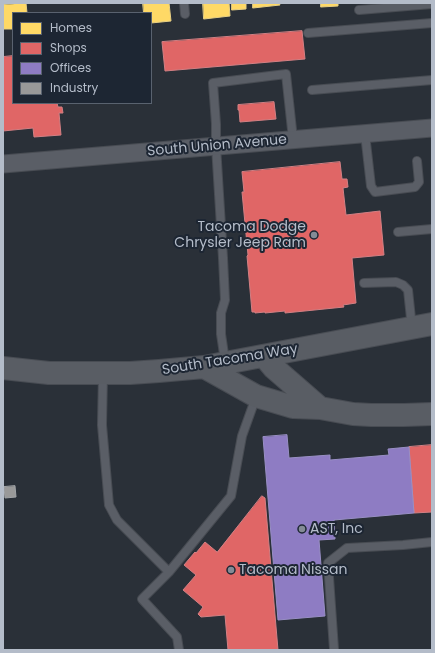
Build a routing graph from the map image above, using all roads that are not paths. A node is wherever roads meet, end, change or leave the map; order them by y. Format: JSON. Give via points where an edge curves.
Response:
{"nodes":[{"id":1,"x":184,"y":3,"type":"edge"},
{"id":2,"x":432,"y":4,"type":"edge"},
{"id":3,"x":359,"y":10,"type":"dead end"},
{"id":4,"x":185,"y":14,"type":"dead end"},
{"id":5,"x":432,"y":23,"type":"edge"},
{"id":6,"x":308,"y":33,"type":"dead end"},
{"id":7,"x":432,"y":80,"type":"edge"},
{"id":8,"x":312,"y":90,"type":"dead end"},
{"id":9,"x":432,"y":128,"type":"edge"},
{"id":10,"x":365,"y":134,"type":"junction"},
{"id":11,"x":293,"y":139,"type":"junction"},
{"id":12,"x":216,"y":146,"type":"junction"},
{"id":13,"x":417,"y":161,"type":"dead end"},
{"id":14,"x":3,"y":164,"type":"edge"},
{"id":15,"x":432,"y":229,"type":"edge"},
{"id":16,"x":398,"y":232,"type":"dead end"},
{"id":17,"x":364,"y":283,"type":"dead end"},
{"id":18,"x":422,"y":327,"type":"edge"},
{"id":19,"x":264,"y":356,"type":"junction"},
{"id":20,"x":215,"y":365,"type":"junction"},
{"id":21,"x":3,"y":368,"type":"edge"},
{"id":22,"x":103,"y":373,"type":"junction"},
{"id":23,"x":256,"y":396,"type":"junction"},
{"id":24,"x":320,"y":408,"type":"junction"},
{"id":25,"x":432,"y":414,"type":"edge"},
{"id":26,"x":432,"y":542,"type":"edge"},
{"id":27,"x":169,"y":572,"type":"junction"},
{"id":28,"x":334,"y":649,"type":"edge"},
{"id":29,"x":179,"y":650,"type":"edge"}],
"edges":[{"from":1,"to":4,"type":"lane"},
{"from":2,"to":3,"type":"lane"},
{"from":5,"to":6,"type":"lane"},
{"from":7,"to":8,"type":"lane"},
{"from":9,"to":10,"type":"street","name":"South Union Avenue"},
{"from":10,"to":11,"type":"street","name":"South Union Avenue"},
{"from":10,"to":13,"type":"lane","via":[[371,186],[375,192],[415,187],[419,182]]},
{"from":11,"to":12,"type":"street","name":"South Union Avenue"},
{"from":11,"to":12,"type":"lane","via":[[286,74],[213,83]]},
{"from":12,"to":14,"type":"street","name":"South Union Avenue"},
{"from":12,"to":20,"type":"lane","via":[[225,300]]},
{"from":15,"to":16,"type":"lane"},
{"from":17,"to":18,"type":"lane","via":[[396,282],[403,285],[408,290]]},
{"from":18,"to":19,"type":"main road","name":"South Tacoma Way"},
{"from":19,"to":20,"type":"main road","name":"South Tacoma Way"},
{"from":19,"to":24,"type":"main road"},
{"from":20,"to":22,"type":"main road","name":"South Tacoma Way"},
{"from":20,"to":23,"type":"main road"},
{"from":21,"to":22,"type":"main road","name":"South Tacoma Way","via":[[50,373]]},
{"from":22,"to":27,"type":"lane","via":[[102,425],[109,505],[117,520]]},
{"from":23,"to":24,"type":"main road","via":[[293,407]]},
{"from":23,"to":27,"type":"lane","via":[[242,436],[231,496]]},
{"from":24,"to":25,"type":"main road","via":[[365,415]]},
{"from":26,"to":28,"type":"lane","via":[[347,548],[328,563]]},
{"from":27,"to":29,"type":"lane","via":[[142,599],[177,637]]}]}
